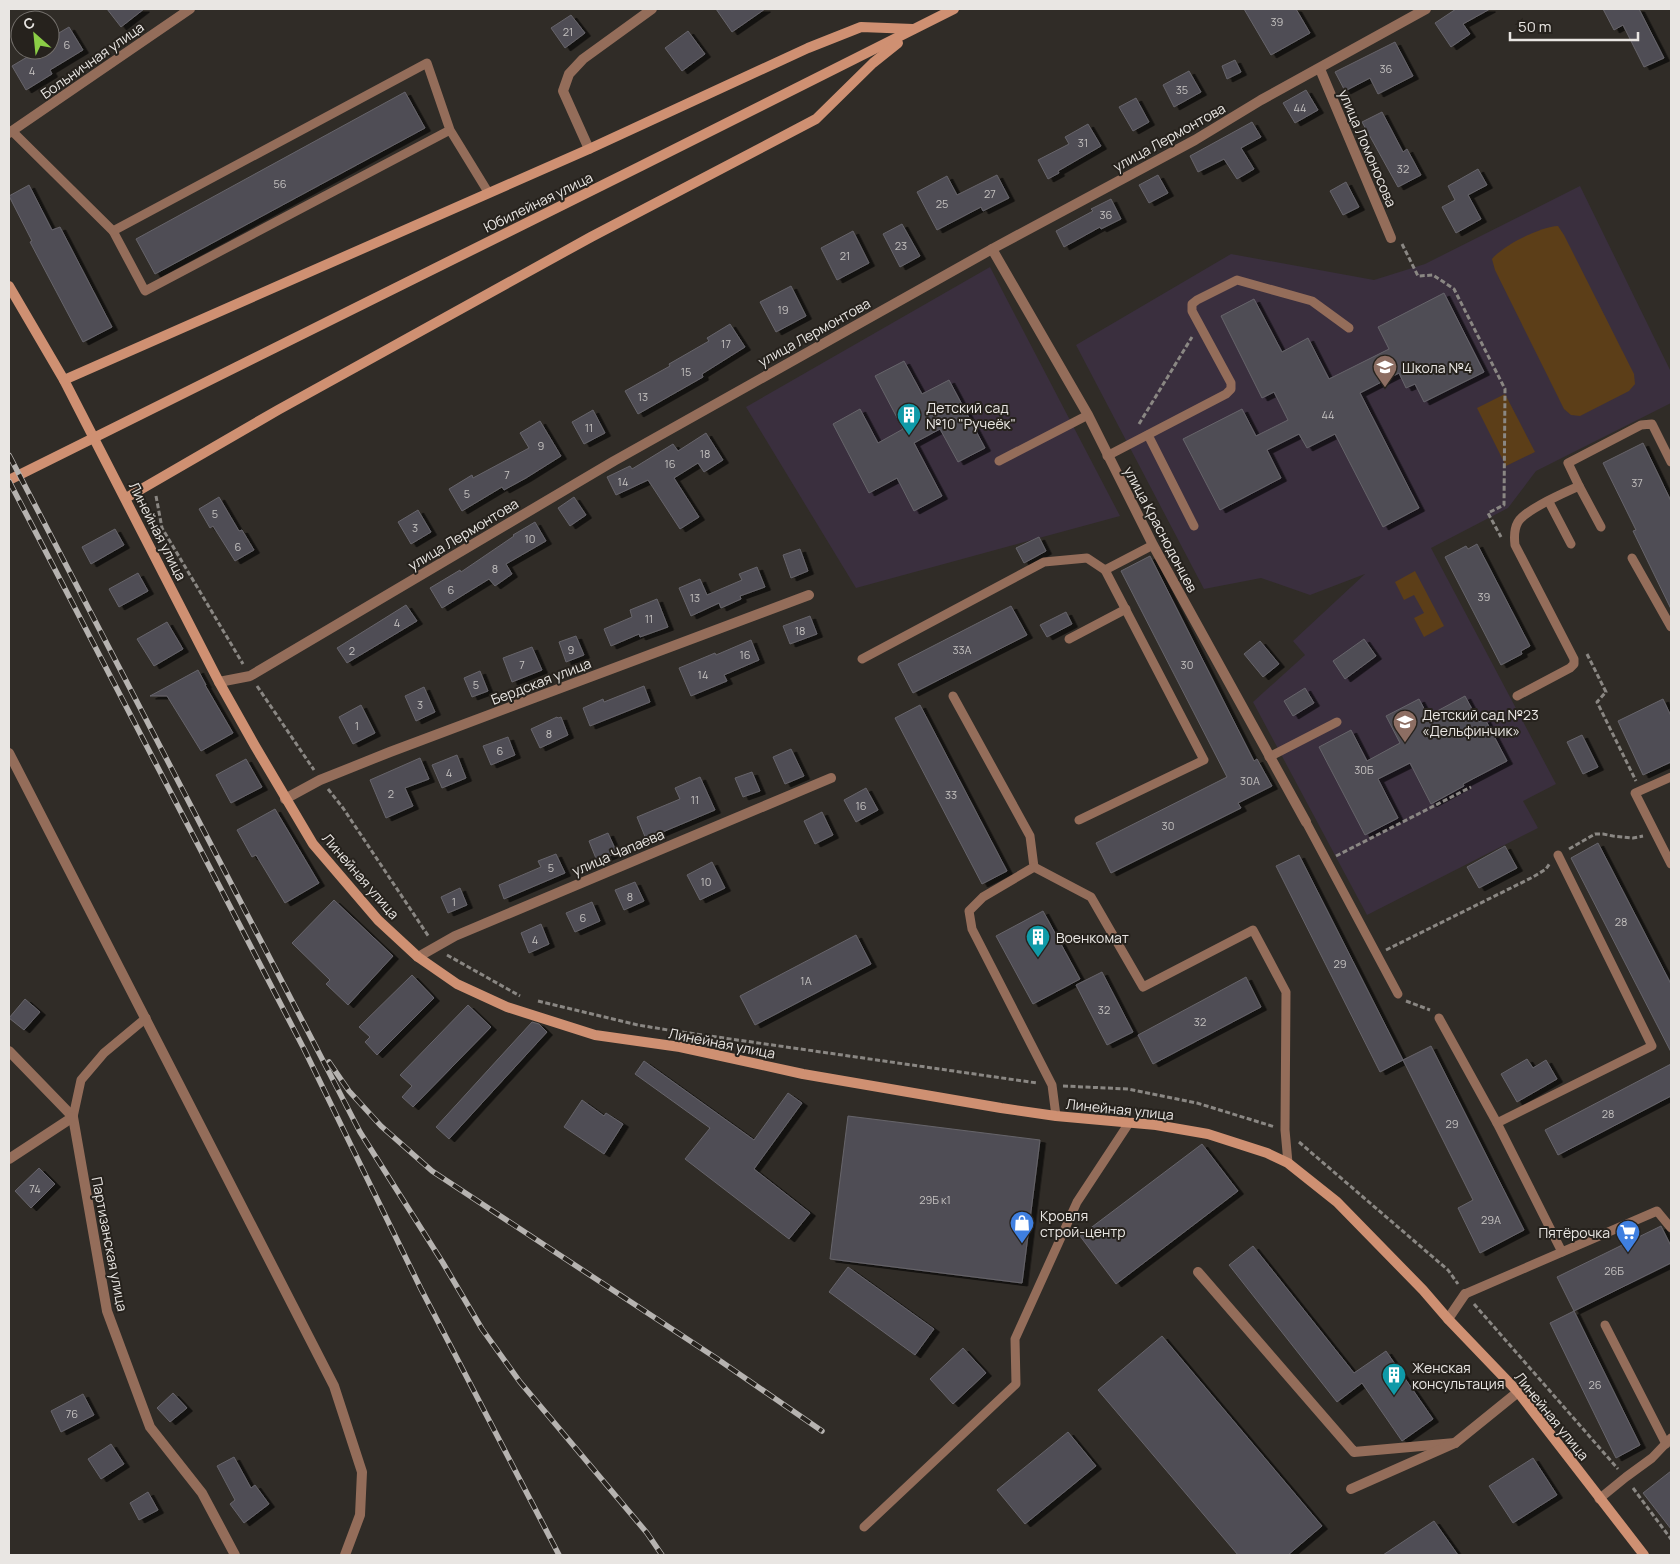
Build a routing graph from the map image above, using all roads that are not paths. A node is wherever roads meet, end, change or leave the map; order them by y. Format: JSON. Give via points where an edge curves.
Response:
{"nodes":[{"id":1,"x":190,"y":9,"type":"edge"},
{"id":2,"x":652,"y":9,"type":"edge"},
{"id":3,"x":954,"y":9,"type":"edge"},
{"id":4,"x":1426,"y":9,"type":"edge"},
{"id":5,"x":914,"y":30,"type":"junction"},
{"id":6,"x":1320,"y":69,"type":"junction"},
{"id":7,"x":450,"y":130,"type":"junction"},
{"id":8,"x":11,"y":132,"type":"edge"},
{"id":9,"x":589,"y":148,"type":"junction"},
{"id":10,"x":488,"y":192,"type":"junction"},
{"id":11,"x":113,"y":231,"type":"junction"},
{"id":12,"x":1391,"y":238,"type":"dead end"},
{"id":13,"x":992,"y":249,"type":"junction"},
{"id":14,"x":9,"y":286,"type":"edge"},
{"id":15,"x":1348,"y":328,"type":"dead end"},
{"id":16,"x":64,"y":380,"type":"junction"},
{"id":17,"x":1088,"y":414,"type":"junction"},
{"id":18,"x":1148,"y":435,"type":"junction"},
{"id":19,"x":1107,"y":456,"type":"junction"},
{"id":20,"x":998,"y":461,"type":"dead end"},
{"id":21,"x":1671,"y":462,"type":"edge"},
{"id":22,"x":9,"y":480,"type":"edge"},
{"id":23,"x":1579,"y":486,"type":"junction"},
{"id":24,"x":126,"y":498,"type":"junction"},
{"id":25,"x":1549,"y":502,"type":"junction"},
{"id":26,"x":1194,"y":526,"type":"dead end"},
{"id":27,"x":1601,"y":527,"type":"dead end"},
{"id":28,"x":1571,"y":544,"type":"dead end"},
{"id":29,"x":1153,"y":545,"type":"junction"},
{"id":30,"x":1632,"y":558,"type":"dead end"},
{"id":31,"x":1105,"y":570,"type":"junction"},
{"id":32,"x":809,"y":594,"type":"dead end"},
{"id":33,"x":1126,"y":609,"type":"junction"},
{"id":34,"x":1671,"y":627,"type":"edge"},
{"id":35,"x":1069,"y":639,"type":"dead end"},
{"id":36,"x":862,"y":659,"type":"dead end"},
{"id":37,"x":219,"y":682,"type":"junction"},
{"id":38,"x":953,"y":696,"type":"dead end"},
{"id":39,"x":1517,"y":696,"type":"dead end"},
{"id":40,"x":1337,"y":722,"type":"dead end"},
{"id":41,"x":9,"y":753,"type":"edge"},
{"id":42,"x":1269,"y":756,"type":"junction"},
{"id":43,"x":1671,"y":777,"type":"edge"},
{"id":44,"x":830,"y":778,"type":"dead end"},
{"id":45,"x":285,"y":798,"type":"junction"},
{"id":46,"x":1079,"y":820,"type":"dead end"},
{"id":47,"x":1306,"y":822,"type":"joint"},
{"id":48,"x":1558,"y":855,"type":"road end"},
{"id":49,"x":1671,"y":864,"type":"edge"},
{"id":50,"x":1034,"y":866,"type":"junction"},
{"id":51,"x":418,"y":957,"type":"junction"},
{"id":52,"x":1398,"y":994,"type":"road end"},
{"id":53,"x":146,"y":1018,"type":"junction"},
{"id":54,"x":1439,"y":1018,"type":"road end"},
{"id":55,"x":9,"y":1051,"type":"edge"},
{"id":56,"x":1056,"y":1116,"type":"junction"},
{"id":57,"x":72,"y":1117,"type":"junction"},
{"id":58,"x":1129,"y":1122,"type":"junction"},
{"id":59,"x":1497,"y":1123,"type":"junction"},
{"id":60,"x":9,"y":1159,"type":"edge"},
{"id":61,"x":1288,"y":1163,"type":"junction"},
{"id":62,"x":1671,"y":1228,"type":"edge"},
{"id":63,"x":1562,"y":1252,"type":"junction"},
{"id":64,"x":1198,"y":1272,"type":"dead end"},
{"id":65,"x":1465,"y":1294,"type":"joint"},
{"id":66,"x":1448,"y":1319,"type":"junction"},
{"id":67,"x":1605,"y":1325,"type":"dead end"},
{"id":68,"x":1518,"y":1392,"type":"junction"},
{"id":69,"x":1668,"y":1441,"type":"edge"},
{"id":70,"x":1454,"y":1443,"type":"junction"},
{"id":71,"x":1351,"y":1489,"type":"dead end"},
{"id":72,"x":1599,"y":1499,"type":"junction"},
{"id":73,"x":864,"y":1527,"type":"dead end"},
{"id":74,"x":235,"y":1555,"type":"edge"},
{"id":75,"x":345,"y":1555,"type":"edge"},
{"id":76,"x":1644,"y":1555,"type":"edge"}],
"edges":[{"from":1,"to":8,"type":"street","name":"Больничная улица"},
{"from":2,"to":9,"type":"street","via":[[582,59],[569,74],[564,90]]},
{"from":3,"to":5,"type":"main road","name":"Юбилейная улица"},
{"from":4,"to":6,"type":"street","name":"улица Лермонтова"},
{"from":5,"to":9,"type":"main road","via":[[860,27]]},
{"from":5,"to":22,"type":"main road","name":"Юбилейная улица"},
{"from":5,"to":24,"type":"main road","via":[[873,62],[816,119],[591,237]]},
{"from":6,"to":12,"type":"street","name":"улица Ломоносова"},
{"from":6,"to":13,"type":"street","name":"улица Лермонтова"},
{"from":7,"to":10,"type":"lane"},
{"from":7,"to":11,"type":"lane","via":[[145,291]]},
{"from":7,"to":11,"type":"lane","via":[[428,63]]},
{"from":8,"to":11,"type":"lane"},
{"from":9,"to":10,"type":"main road"},
{"from":10,"to":16,"type":"main road"},
{"from":13,"to":17,"type":"street","name":"улица Краснодонцев"},
{"from":13,"to":37,"type":"street","name":"улица Лермонтова","via":[[614,460],[250,676]]},
{"from":14,"to":16,"type":"main road","name":"Линейная улица"},
{"from":15,"to":18,"type":"lane","via":[[1312,301],[1237,280],[1197,300],[1192,304],[1192,310],[1231,389]]},
{"from":16,"to":24,"type":"main road","name":"Линейная улица"},
{"from":17,"to":19,"type":"street","name":"улица Краснодонцев"},
{"from":17,"to":20,"type":"lane"},
{"from":18,"to":19,"type":"lane"},
{"from":18,"to":26,"type":"lane"},
{"from":19,"to":29,"type":"street","name":"улица Краснодонцев"},
{"from":21,"to":23,"type":"lane","via":[[1652,424],[1640,425],[1568,463]]},
{"from":23,"to":25,"type":"lane"},
{"from":23,"to":27,"type":"lane"},
{"from":24,"to":37,"type":"main road","name":"Линейная улица"},
{"from":25,"to":28,"type":"lane"},
{"from":25,"to":39,"type":"lane","via":[[1525,514],[1517,523],[1515,545],[1574,664]]},
{"from":29,"to":31,"type":"lane"},
{"from":29,"to":42,"type":"street","name":"улица Краснодонцев"},
{"from":30,"to":34,"type":"lane"},
{"from":31,"to":33,"type":"lane"},
{"from":31,"to":36,"type":"lane","via":[[1087,558],[1044,562]]},
{"from":32,"to":45,"type":"street","name":"Бердская улица","via":[[390,752]]},
{"from":33,"to":35,"type":"lane"},
{"from":33,"to":46,"type":"lane","via":[[1204,760]]},
{"from":37,"to":45,"type":"main road","name":"Линейная улица"},
{"from":38,"to":50,"type":"lane","via":[[1030,836]]},
{"from":40,"to":42,"type":"lane"},
{"from":41,"to":53,"type":"street"},
{"from":42,"to":47,"type":"street","name":"улица Краснодонцев"},
{"from":43,"to":49,"type":"lane","via":[[1635,793]]},
{"from":44,"to":51,"type":"street","name":"улица Чапаева","via":[[455,936]]},
{"from":45,"to":51,"type":"main road","name":"Линейная улица","via":[[332,868],[378,920]]},
{"from":47,"to":52,"type":"lane"},
{"from":48,"to":59,"type":"lane","via":[[1652,1046]]},
{"from":50,"to":56,"type":"lane","via":[[983,897],[968,911],[972,929],[1052,1085]]},
{"from":50,"to":61,"type":"lane","via":[[1091,897],[1143,986],[1253,930],[1286,992],[1285,1130]]},
{"from":51,"to":56,"type":"main road","name":"Линейная улица","via":[[457,984],[507,1007],[595,1035],[680,1047],[813,1075]]},
{"from":53,"to":57,"type":"lane","via":[[104,1053],[82,1080]]},
{"from":53,"to":75,"type":"street","via":[[334,1386],[362,1472],[360,1515]]},
{"from":54,"to":59,"type":"lane"},
{"from":55,"to":57,"type":"street"},
{"from":56,"to":58,"type":"main road","name":"Линейная улица"},
{"from":57,"to":60,"type":"street"},
{"from":57,"to":74,"type":"street","name":"Партизанская улица","via":[[107,1311],[150,1427],[202,1493]]},
{"from":58,"to":61,"type":"main road","name":"Линейная улица","via":[[1208,1134]]},
{"from":58,"to":73,"type":"lane","via":[[1077,1202],[1015,1339],[1016,1384]]},
{"from":59,"to":63,"type":"lane"},
{"from":61,"to":66,"type":"main road","name":"Линейная улица","via":[[1337,1202],[1424,1290]]},
{"from":62,"to":63,"type":"lane","via":[[1657,1211]]},
{"from":63,"to":65,"type":"lane"},
{"from":64,"to":70,"type":"street","via":[[1354,1452]]},
{"from":65,"to":66,"type":"street"},
{"from":66,"to":68,"type":"main road","name":"Линейная улица"},
{"from":67,"to":69,"type":"lane"},
{"from":68,"to":70,"type":"street"},
{"from":68,"to":72,"type":"main road","name":"Линейная улица"},
{"from":69,"to":72,"type":"lane","via":[[1652,1458]]},
{"from":70,"to":71,"type":"street"},
{"from":72,"to":76,"type":"main road","name":"Линейная улица"}]}
